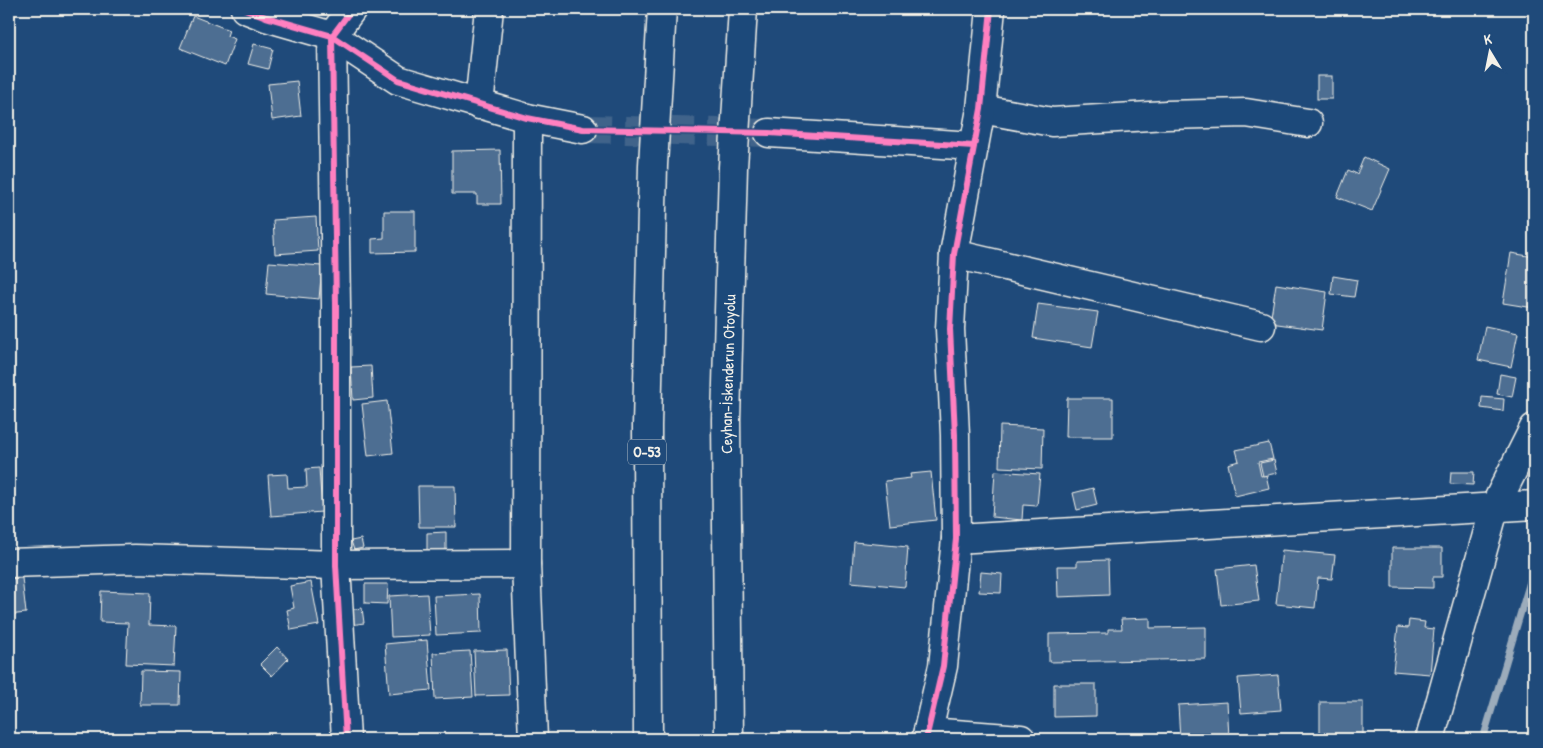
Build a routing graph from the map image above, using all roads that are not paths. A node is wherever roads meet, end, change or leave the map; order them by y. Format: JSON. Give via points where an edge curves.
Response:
{"nodes":[{"id":1,"x":245,"y":9,"type":"edge"},
{"id":2,"x":352,"y":9,"type":"edge"},
{"id":3,"x":489,"y":9,"type":"edge"},
{"id":4,"x":662,"y":9,"type":"edge"},
{"id":5,"x":743,"y":9,"type":"edge"},
{"id":6,"x":991,"y":9,"type":"edge"},
{"id":7,"x":332,"y":36,"type":"junction"},
{"id":8,"x":479,"y":105,"type":"junction"},
{"id":9,"x":981,"y":109,"type":"junction"},
{"id":10,"x":527,"y":118,"type":"junction"},
{"id":11,"x":1308,"y":124,"type":"dead end"},
{"id":12,"x":583,"y":128,"type":"tunnel mouth"},
{"id":13,"x":769,"y":133,"type":"tunnel mouth"},
{"id":14,"x":974,"y":146,"type":"junction"},
{"id":15,"x":954,"y":254,"type":"junction"},
{"id":16,"x":1261,"y":326,"type":"dead end"},
{"id":17,"x":1534,"y":428,"type":"edge"},
{"id":18,"x":1533,"y":505,"type":"edge"},
{"id":19,"x":1495,"y":506,"type":"junction"},
{"id":20,"x":956,"y":538,"type":"junction"},
{"id":21,"x":9,"y":563,"type":"edge"},
{"id":22,"x":526,"y":564,"type":"junction"},
{"id":23,"x":336,"y":565,"type":"junction"},
{"id":24,"x":927,"y":736,"type":"edge"},
{"id":25,"x":346,"y":739,"type":"edge"},
{"id":26,"x":533,"y":739,"type":"edge"},
{"id":27,"x":648,"y":739,"type":"edge"},
{"id":28,"x":729,"y":739,"type":"edge"},
{"id":29,"x":1021,"y":739,"type":"edge"},
{"id":30,"x":1430,"y":739,"type":"edge"}],
"edges":[{"from":1,"to":7,"type":"main road"},
{"from":2,"to":7,"type":"main road"},
{"from":3,"to":8,"type":"main road"},
{"from":4,"to":27,"type":"main road","number":"O-53","via":[[653,165],[647,426]]},
{"from":5,"to":28,"type":"main road","name":"Ceyhan-İskenderun Otoyolu","via":[[733,167],[726,420]]},
{"from":6,"to":9,"type":"main road"},
{"from":7,"to":8,"type":"main road","via":[[398,80]]},
{"from":7,"to":23,"type":"main road"},
{"from":8,"to":10,"type":"main road"},
{"from":9,"to":11,"type":"main road","via":[[1052,122],[1246,113]]},
{"from":9,"to":14,"type":"main road"},
{"from":10,"to":12,"type":"main road"},
{"from":10,"to":22,"type":"main road"},
{"from":13,"to":14,"type":"main road"},
{"from":14,"to":15,"type":"main road"},
{"from":15,"to":16,"type":"main road"},
{"from":15,"to":20,"type":"main road","via":[[950,329]]},
{"from":17,"to":19,"type":"main road"},
{"from":18,"to":19,"type":"main road"},
{"from":19,"to":20,"type":"main road"},
{"from":19,"to":30,"type":"main road"},
{"from":20,"to":24,"type":"main road","via":[[943,666]]},
{"from":21,"to":23,"type":"main road","via":[[135,559]]},
{"from":22,"to":23,"type":"main road"},
{"from":22,"to":26,"type":"main road"},
{"from":23,"to":25,"type":"main road"},
{"from":24,"to":29,"type":"main road"}]}
